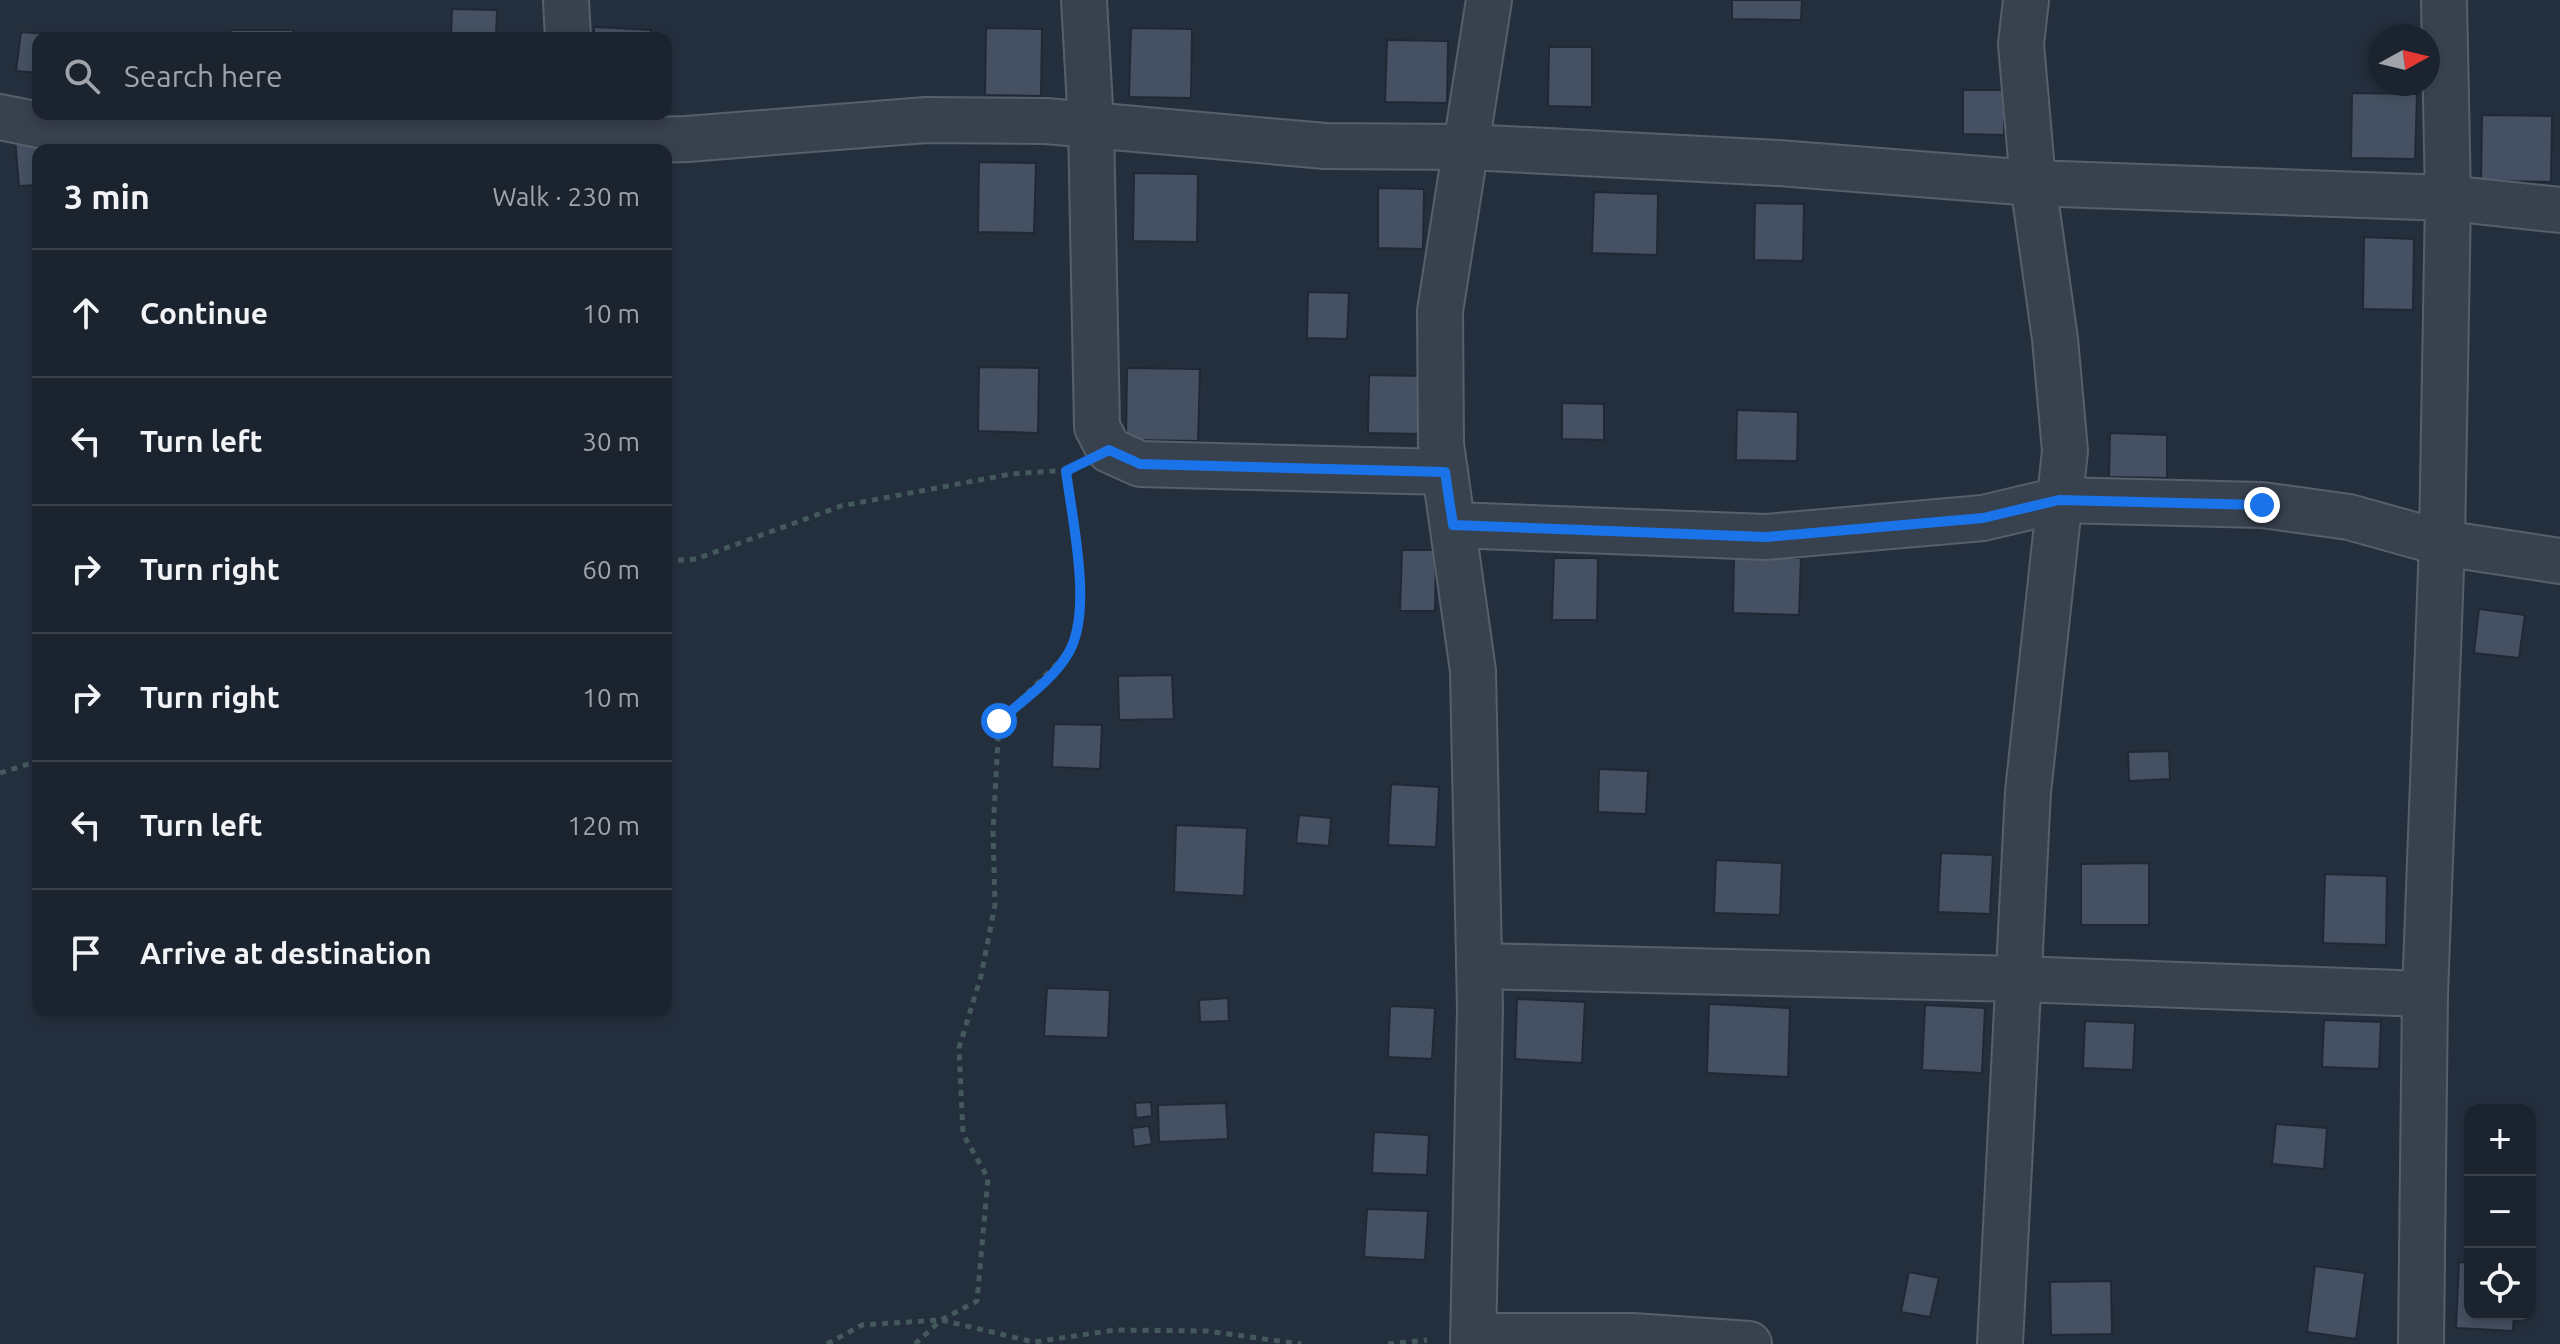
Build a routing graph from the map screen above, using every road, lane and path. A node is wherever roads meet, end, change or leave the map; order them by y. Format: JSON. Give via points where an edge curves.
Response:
{"nodes":[{"id":1,"x":566,"y":0,"type":"edge"},
{"id":2,"x":1084,"y":0,"type":"edge"},
{"id":3,"x":1489,"y":0,"type":"edge"},
{"id":4,"x":2026,"y":0,"type":"edge"},
{"id":5,"x":2444,"y":0,"type":"edge"},
{"id":6,"x":568,"y":32,"type":"edge"},
{"id":7,"x":0,"y":117,"type":"edge"},
{"id":8,"x":1091,"y":125,"type":"junction"},
{"id":9,"x":574,"y":128,"type":"edge"},
{"id":10,"x":1468,"y":147,"type":"junction"},
{"id":11,"x":2033,"y":183,"type":"junction"},
{"id":12,"x":2448,"y":198,"type":"junction"},
{"id":13,"x":2560,"y":210,"type":"edge"},
{"id":14,"x":1109,"y":450,"type":"junction"},
{"id":15,"x":1066,"y":471,"type":"junction"},
{"id":16,"x":1445,"y":472,"type":"junction"},
{"id":17,"x":2059,"y":500,"type":"junction"},
{"id":18,"x":1453,"y":525,"type":"junction"},
{"id":19,"x":2442,"y":543,"type":"junction"},
{"id":20,"x":672,"y":561,"type":"edge"},
{"id":21,"x":2560,"y":561,"type":"edge"},
{"id":22,"x":32,"y":763,"type":"edge"},
{"id":23,"x":0,"y":773,"type":"edge"},
{"id":24,"x":1479,"y":966,"type":"junction"},
{"id":25,"x":2019,"y":979,"type":"junction"},
{"id":26,"x":2425,"y":994,"type":"junction"},
{"id":27,"x":941,"y":1320,"type":"junction"},
{"id":28,"x":1474,"y":1340,"type":"edge"},
{"id":29,"x":827,"y":1344,"type":"edge"},
{"id":30,"x":915,"y":1344,"type":"edge"},
{"id":31,"x":1301,"y":1344,"type":"edge"},
{"id":32,"x":1749,"y":1344,"type":"edge"},
{"id":33,"x":2000,"y":1344,"type":"edge"},
{"id":34,"x":2421,"y":1344,"type":"edge"}],
"edges":[{"from":1,"to":6,"type":"street"},
{"from":2,"to":8,"type":"street"},
{"from":3,"to":10,"type":"street"},
{"from":4,"to":11,"type":"street","via":[[2021,44]]},
{"from":5,"to":12,"type":"street"},
{"from":7,"to":9,"type":"street","via":[[124,142],[265,142]]},
{"from":8,"to":9,"type":"street","via":[[926,120],[687,139]]},
{"from":8,"to":10,"type":"street","via":[[1325,146]]},
{"from":8,"to":14,"type":"street","via":[[1097,427]]},
{"from":10,"to":11,"type":"street"},
{"from":10,"to":16,"type":"street","via":[[1440,311]]},
{"from":11,"to":12,"type":"street"},
{"from":11,"to":17,"type":"street","via":[[2063,435]]},
{"from":12,"to":13,"type":"street"},
{"from":12,"to":19,"type":"street"},
{"from":14,"to":15,"type":"path"},
{"from":14,"to":16,"type":"street","via":[[1140,464]]},
{"from":15,"to":20,"type":"path","via":[[1011,474],[841,506],[696,559]]},
{"from":15,"to":27,"type":"path","via":[[1082,592],[1070,651],[999,721],[995,905],[959,1048],[963,1134],[988,1178],[982,1254],[977,1301]]},
{"from":16,"to":18,"type":"street"},
{"from":17,"to":18,"type":"street","via":[[1983,518],[1766,537]]},
{"from":17,"to":19,"type":"street","via":[[2262,505],[2349,517]]},
{"from":17,"to":25,"type":"street","via":[[2028,792]]},
{"from":18,"to":24,"type":"street","via":[[1473,671]]},
{"from":19,"to":21,"type":"street"},
{"from":19,"to":26,"type":"street"},
{"from":22,"to":23,"type":"path"},
{"from":24,"to":25,"type":"street"},
{"from":24,"to":28,"type":"street"},
{"from":25,"to":26,"type":"street"},
{"from":25,"to":33,"type":"street"},
{"from":26,"to":34,"type":"street"},
{"from":27,"to":29,"type":"path","via":[[862,1325]]},
{"from":27,"to":30,"type":"path"},
{"from":27,"to":31,"type":"path","via":[[1034,1342],[1115,1330],[1192,1331]]},
{"from":28,"to":32,"type":"street","via":[[1633,1336]]}]}
